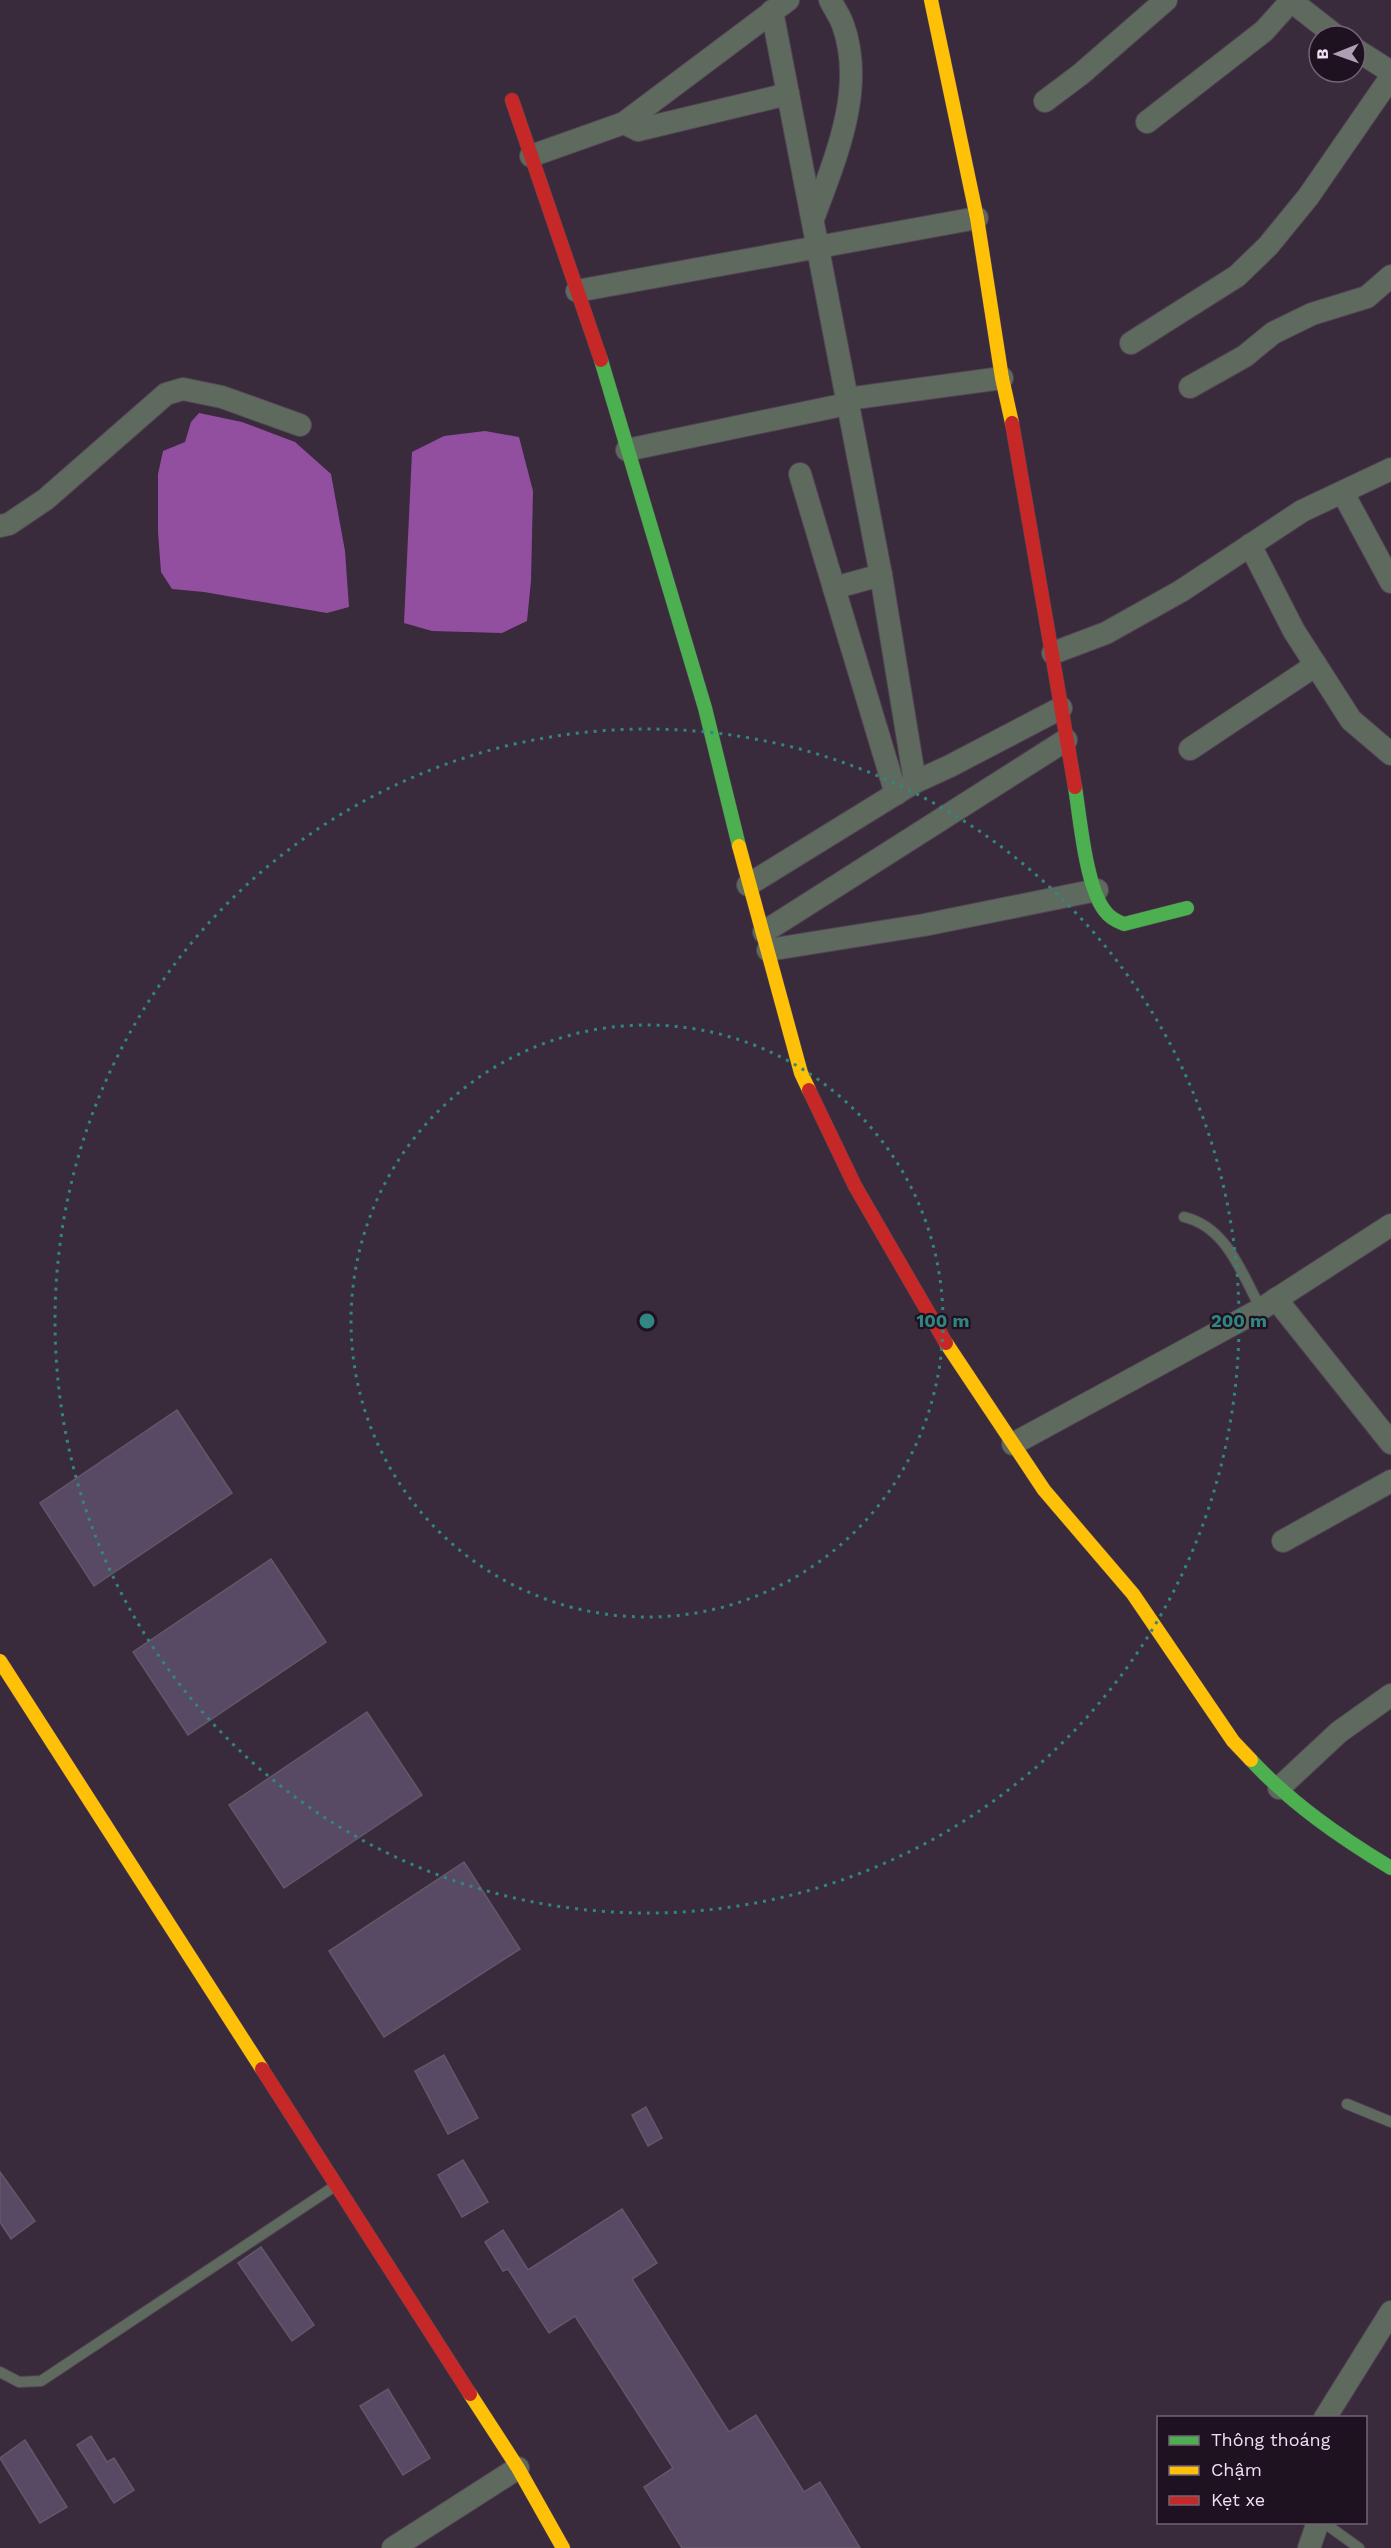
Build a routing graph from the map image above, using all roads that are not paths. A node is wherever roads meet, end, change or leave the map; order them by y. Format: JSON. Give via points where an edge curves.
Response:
{"nodes":[{"id":1,"x":830,"y":0,"type":"edge"},
{"id":2,"x":931,"y":0,"type":"edge"},
{"id":3,"x":1166,"y":0,"type":"edge"},
{"id":4,"x":1290,"y":0,"type":"edge"},
{"id":5,"x":782,"y":3,"type":"edge"},
{"id":6,"x":1321,"y":24,"type":"edge"},
{"id":7,"x":1367,"y":57,"type":"edge"},
{"id":8,"x":1391,"y":74,"type":"edge"},
{"id":9,"x":788,"y":94,"type":"junction"},
{"id":10,"x":513,"y":100,"type":"dead end"},
{"id":11,"x":1045,"y":101,"type":"dead end"},
{"id":12,"x":1147,"y":122,"type":"dead end"},
{"id":13,"x":624,"y":123,"type":"junction"},
{"id":14,"x":531,"y":156,"type":"junction"},
{"id":15,"x":977,"y":218,"type":"junction"},
{"id":16,"x":813,"y":220,"type":"junction"},
{"id":17,"x":818,"y":246,"type":"junction"},
{"id":18,"x":1391,"y":276,"type":"edge"},
{"id":19,"x":577,"y":291,"type":"junction"},
{"id":20,"x":1131,"y":343,"type":"dead end"},
{"id":21,"x":1002,"y":378,"type":"junction"},
{"id":22,"x":1190,"y":387,"type":"dead end"},
{"id":23,"x":847,"y":402,"type":"junction"},
{"id":24,"x":300,"y":425,"type":"dead end"},
{"id":25,"x":627,"y":450,"type":"junction"},
{"id":26,"x":1391,"y":469,"type":"edge"},
{"id":27,"x":800,"y":474,"type":"dead end"},
{"id":28,"x":1343,"y":493,"type":"junction"},
{"id":29,"x":0,"y":526,"type":"edge"},
{"id":30,"x":1250,"y":545,"type":"junction"},
{"id":31,"x":881,"y":575,"type":"junction"},
{"id":32,"x":1391,"y":582,"type":"edge"},
{"id":33,"x":834,"y":588,"type":"junction"},
{"id":34,"x":1053,"y":653,"type":"junction"},
{"id":35,"x":1316,"y":665,"type":"junction"},
{"id":36,"x":1061,"y":708,"type":"junction"},
{"id":37,"x":1066,"y":740,"type":"junction"},
{"id":38,"x":1190,"y":748,"type":"dead end"},
{"id":39,"x":1391,"y":754,"type":"edge"},
{"id":40,"x":915,"y":782,"type":"junction"},
{"id":41,"x":896,"y":794,"type":"junction"},
{"id":42,"x":748,"y":885,"type":"junction"},
{"id":43,"x":1096,"y":890,"type":"junction"},
{"id":44,"x":1187,"y":908,"type":"dead end"},
{"id":45,"x":766,"y":941,"type":"junction"},
{"id":46,"x":1184,"y":1217,"type":"dead end"},
{"id":47,"x":1391,"y":1225,"type":"edge"},
{"id":48,"x":1268,"y":1304,"type":"junction"},
{"id":49,"x":1391,"y":1443,"type":"edge"},
{"id":50,"x":1013,"y":1444,"type":"junction"},
{"id":51,"x":1391,"y":1482,"type":"edge"},
{"id":52,"x":1283,"y":1541,"type":"dead end"},
{"id":53,"x":0,"y":1661,"type":"edge"},
{"id":54,"x":1391,"y":1695,"type":"edge"},
{"id":55,"x":1279,"y":1788,"type":"junction"},
{"id":56,"x":1391,"y":1868,"type":"edge"},
{"id":57,"x":1347,"y":2104,"type":"dead end"},
{"id":58,"x":1391,"y":2122,"type":"edge"},
{"id":59,"x":336,"y":2185,"type":"junction"},
{"id":60,"x":1391,"y":2312,"type":"edge"},
{"id":61,"x":0,"y":2372,"type":"edge"},
{"id":62,"x":1326,"y":2416,"type":"edge"},
{"id":63,"x":518,"y":2468,"type":"junction"},
{"id":64,"x":1318,"y":2524,"type":"edge"},
{"id":65,"x":1324,"y":2524,"type":"edge"},
{"id":66,"x":393,"y":2548,"type":"edge"},
{"id":67,"x":563,"y":2548,"type":"edge"},
{"id":68,"x":1309,"y":2548,"type":"edge"},
{"id":69,"x":1359,"y":2548,"type":"edge"}],
"edges":[{"from":1,"to":16,"type":"street","via":[[843,25],[851,63],[851,93],[833,165]]},
{"from":2,"to":15,"type":"street"},
{"from":3,"to":11,"type":"street"},
{"from":4,"to":6,"type":"street"},
{"from":4,"to":12,"type":"street","via":[[1264,31]]},
{"from":5,"to":9,"type":"street"},
{"from":5,"to":13,"type":"street"},
{"from":7,"to":8,"type":"street"},
{"from":8,"to":20,"type":"street","via":[[1308,197],[1268,246],[1237,276]]},
{"from":9,"to":13,"type":"street","via":[[638,130]]},
{"from":9,"to":16,"type":"street"},
{"from":10,"to":14,"type":"street"},
{"from":13,"to":14,"type":"street"},
{"from":14,"to":19,"type":"street"},
{"from":15,"to":17,"type":"street"},
{"from":15,"to":21,"type":"street"},
{"from":16,"to":17,"type":"street"},
{"from":17,"to":19,"type":"street"},
{"from":17,"to":23,"type":"street"},
{"from":18,"to":22,"type":"street","via":[[1367,297],[1312,314],[1273,333],[1245,356]]},
{"from":19,"to":25,"type":"street"},
{"from":21,"to":23,"type":"street"},
{"from":21,"to":34,"type":"street"},
{"from":23,"to":25,"type":"street"},
{"from":23,"to":31,"type":"street"},
{"from":24,"to":29,"type":"street","via":[[222,397],[183,389],[166,394],[46,499]]},
{"from":25,"to":42,"type":"street","via":[[705,708]]},
{"from":26,"to":28,"type":"street"},
{"from":27,"to":33,"type":"street"},
{"from":28,"to":30,"type":"street","via":[[1302,511]]},
{"from":28,"to":32,"type":"street"},
{"from":30,"to":34,"type":"street","via":[[1181,591],[1106,633]]},
{"from":30,"to":35,"type":"street","via":[[1294,632]]},
{"from":31,"to":33,"type":"street"},
{"from":31,"to":40,"type":"street"},
{"from":33,"to":41,"type":"street"},
{"from":34,"to":36,"type":"street"},
{"from":35,"to":38,"type":"street"},
{"from":35,"to":39,"type":"street","via":[[1351,720]]},
{"from":36,"to":37,"type":"street"},
{"from":36,"to":40,"type":"street"},
{"from":37,"to":43,"type":"street","via":[[1090,876]]},
{"from":37,"to":45,"type":"street"},
{"from":40,"to":41,"type":"street"},
{"from":41,"to":42,"type":"street"},
{"from":42,"to":45,"type":"street"},
{"from":43,"to":44,"type":"street","via":[[1103,909],[1124,924]]},
{"from":43,"to":45,"type":"street","via":[[924,925]]},
{"from":45,"to":50,"type":"street","via":[[801,1073],[855,1186],[951,1352]]},
{"from":46,"to":48,"type":"lane","via":[[1198,1220],[1224,1241]]},
{"from":47,"to":48,"type":"street"},
{"from":48,"to":49,"type":"street"},
{"from":48,"to":50,"type":"street"},
{"from":50,"to":55,"type":"street","via":[[1044,1490],[1133,1594],[1233,1741]]},
{"from":51,"to":52,"type":"street"},
{"from":53,"to":59,"type":"street"},
{"from":54,"to":55,"type":"street","via":[[1339,1732]]},
{"from":55,"to":56,"type":"street","via":[[1334,1833]]},
{"from":57,"to":58,"type":"lane"},
{"from":59,"to":61,"type":"lane","via":[[41,2381],[20,2382]]},
{"from":59,"to":63,"type":"street"},
{"from":60,"to":62,"type":"street"},
{"from":63,"to":66,"type":"street"},
{"from":63,"to":67,"type":"street"},
{"from":64,"to":68,"type":"street"},
{"from":65,"to":69,"type":"lane"}]}
